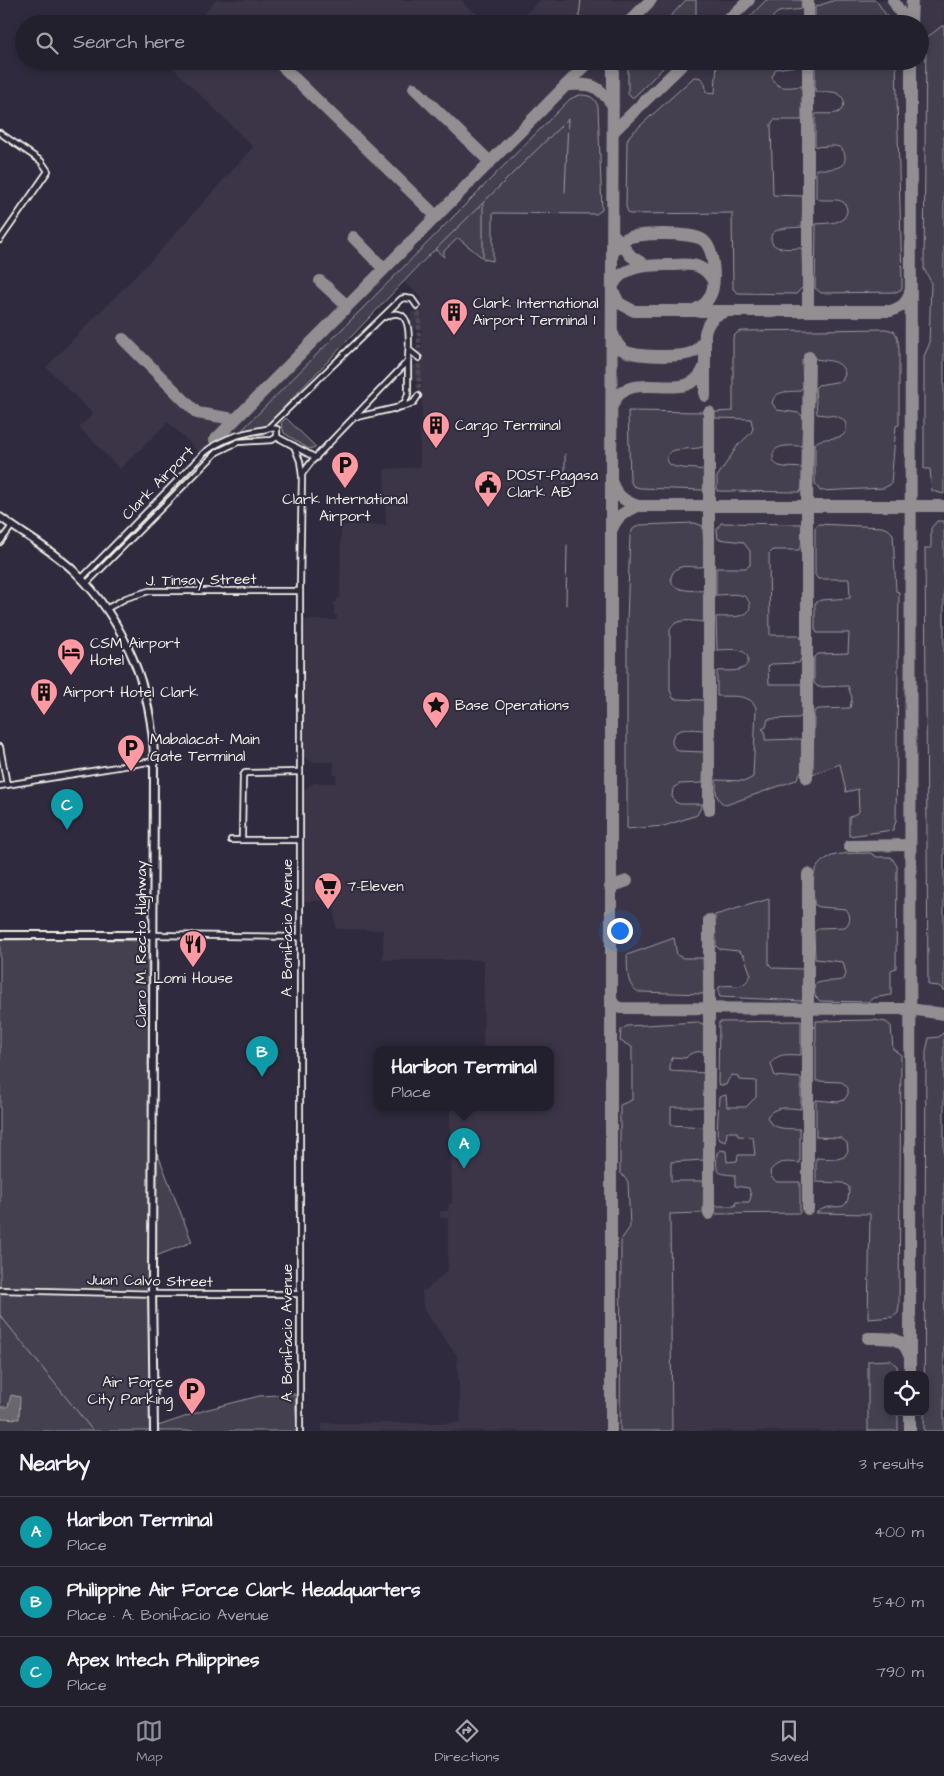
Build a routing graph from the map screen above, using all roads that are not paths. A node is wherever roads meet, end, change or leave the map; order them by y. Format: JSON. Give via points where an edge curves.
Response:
{"nodes":[{"id":1,"x":0,"y":133,"type":"edge"},
{"id":2,"x":0,"y":240,"type":"edge"},
{"id":3,"x":418,"y":306,"type":"dead end"},
{"id":4,"x":378,"y":321,"type":"junction"},
{"id":5,"x":408,"y":350,"type":"junction"},
{"id":6,"x":419,"y":358,"type":"dead end"},
{"id":7,"x":408,"y":361,"type":"junction"},
{"id":8,"x":418,"y":396,"type":"dead end"},
{"id":9,"x":395,"y":409,"type":"junction"},
{"id":10,"x":355,"y":417,"type":"junction"},
{"id":11,"x":268,"y":428,"type":"junction"},
{"id":12,"x":278,"y":436,"type":"junction"},
{"id":13,"x":268,"y":439,"type":"junction"},
{"id":14,"x":294,"y":446,"type":"junction"},
{"id":15,"x":316,"y":458,"type":"junction"},
{"id":16,"x":302,"y":476,"type":"junction"},
{"id":17,"x":159,"y":499,"type":"junction"},
{"id":18,"x":165,"y":504,"type":"junction"},
{"id":19,"x":0,"y":517,"type":"edge"},
{"id":20,"x":12,"y":526,"type":"junction"},
{"id":21,"x":0,"y":542,"type":"edge"},
{"id":22,"x":84,"y":582,"type":"junction"},
{"id":23,"x":300,"y":591,"type":"junction"},
{"id":24,"x":106,"y":610,"type":"junction"},
{"id":25,"x":0,"y":747,"type":"edge"},
{"id":26,"x":154,"y":760,"type":"junction"},
{"id":27,"x":300,"y":772,"type":"junction"},
{"id":28,"x":8,"y":785,"type":"junction"},
{"id":29,"x":0,"y":786,"type":"edge"},
{"id":30,"x":231,"y":840,"type":"dead end"},
{"id":31,"x":242,"y":840,"type":"junction"},
{"id":32,"x":300,"y":840,"type":"junction"},
{"id":33,"x":153,"y":935,"type":"junction"},
{"id":34,"x":0,"y":936,"type":"edge"},
{"id":35,"x":300,"y":937,"type":"junction"},
{"id":36,"x":0,"y":1290,"type":"edge"},
{"id":37,"x":153,"y":1294,"type":"junction"},
{"id":38,"x":300,"y":1294,"type":"junction"},
{"id":39,"x":154,"y":1431,"type":"edge"},
{"id":40,"x":300,"y":1431,"type":"edge"}],
"edges":[{"from":1,"to":2,"type":"street","via":[[41,162],[48,172]]},
{"from":3,"to":4,"type":"street","via":[[412,299],[405,298]]},
{"from":4,"to":5,"type":"street","via":[[391,314],[403,317],[408,325]]},
{"from":4,"to":11,"type":"street"},
{"from":5,"to":6,"type":"street"},
{"from":5,"to":7,"type":"street"},
{"from":7,"to":9,"type":"street","via":[[407,398]]},
{"from":7,"to":10,"type":"street"},
{"from":8,"to":9,"type":"street","via":[[409,405]]},
{"from":9,"to":10,"type":"street"},
{"from":10,"to":15,"type":"street"},
{"from":11,"to":12,"type":"street","via":[[276,429]]},
{"from":11,"to":13,"type":"street"},
{"from":11,"to":17,"type":"street","name":"Clark Airport","via":[[220,442],[204,453]]},
{"from":12,"to":13,"type":"street"},
{"from":12,"to":14,"type":"street"},
{"from":13,"to":18,"type":"street","name":"Clark Airport","via":[[238,442],[217,452]]},
{"from":14,"to":15,"type":"street"},
{"from":14,"to":16,"type":"street","name":"A. Bonifacio Avenue"},
{"from":15,"to":16,"type":"street"},
{"from":16,"to":23,"type":"street","name":"A. Bonifacio Avenue"},
{"from":17,"to":18,"type":"street"},
{"from":17,"to":22,"type":"street","name":"Clark Airport"},
{"from":18,"to":22,"type":"street","name":"Clark Airport"},
{"from":19,"to":20,"type":"main road","name":"Claro M. Recto Highway"},
{"from":20,"to":21,"type":"street"},
{"from":20,"to":22,"type":"main road","name":"Claro M. Recto Highway","via":[[51,553]]},
{"from":22,"to":24,"type":"main road","name":"Claro M. Recto Highway"},
{"from":23,"to":24,"type":"street","name":"J. Tinsay Street","via":[[149,591],[132,595]]},
{"from":23,"to":27,"type":"street","name":"A. Bonifacio Avenue"},
{"from":24,"to":26,"type":"main road","name":"Claro M. Recto Highway","via":[[121,634],[144,689]]},
{"from":25,"to":28,"type":"street"},
{"from":26,"to":28,"type":"street"},
{"from":26,"to":33,"type":"main road","name":"Claro M. Recto Highway"},
{"from":27,"to":31,"type":"street","via":[[244,774]]},
{"from":27,"to":32,"type":"street","name":"A. Bonifacio Avenue"},
{"from":28,"to":29,"type":"street"},
{"from":30,"to":31,"type":"street"},
{"from":31,"to":32,"type":"street"},
{"from":32,"to":35,"type":"street","name":"A. Bonifacio Avenue"},
{"from":33,"to":34,"type":"main road"},
{"from":33,"to":35,"type":"street"},
{"from":33,"to":37,"type":"main road","name":"Claro M. Recto Highway"},
{"from":35,"to":38,"type":"street","name":"A. Bonifacio Avenue"},
{"from":36,"to":37,"type":"street","name":"Juan Calvo Street"},
{"from":37,"to":38,"type":"street","name":"Juan Calvo Street"},
{"from":37,"to":39,"type":"main road","name":"Claro M. Recto Highway"},
{"from":38,"to":40,"type":"street","name":"A. Bonifacio Avenue"}]}
